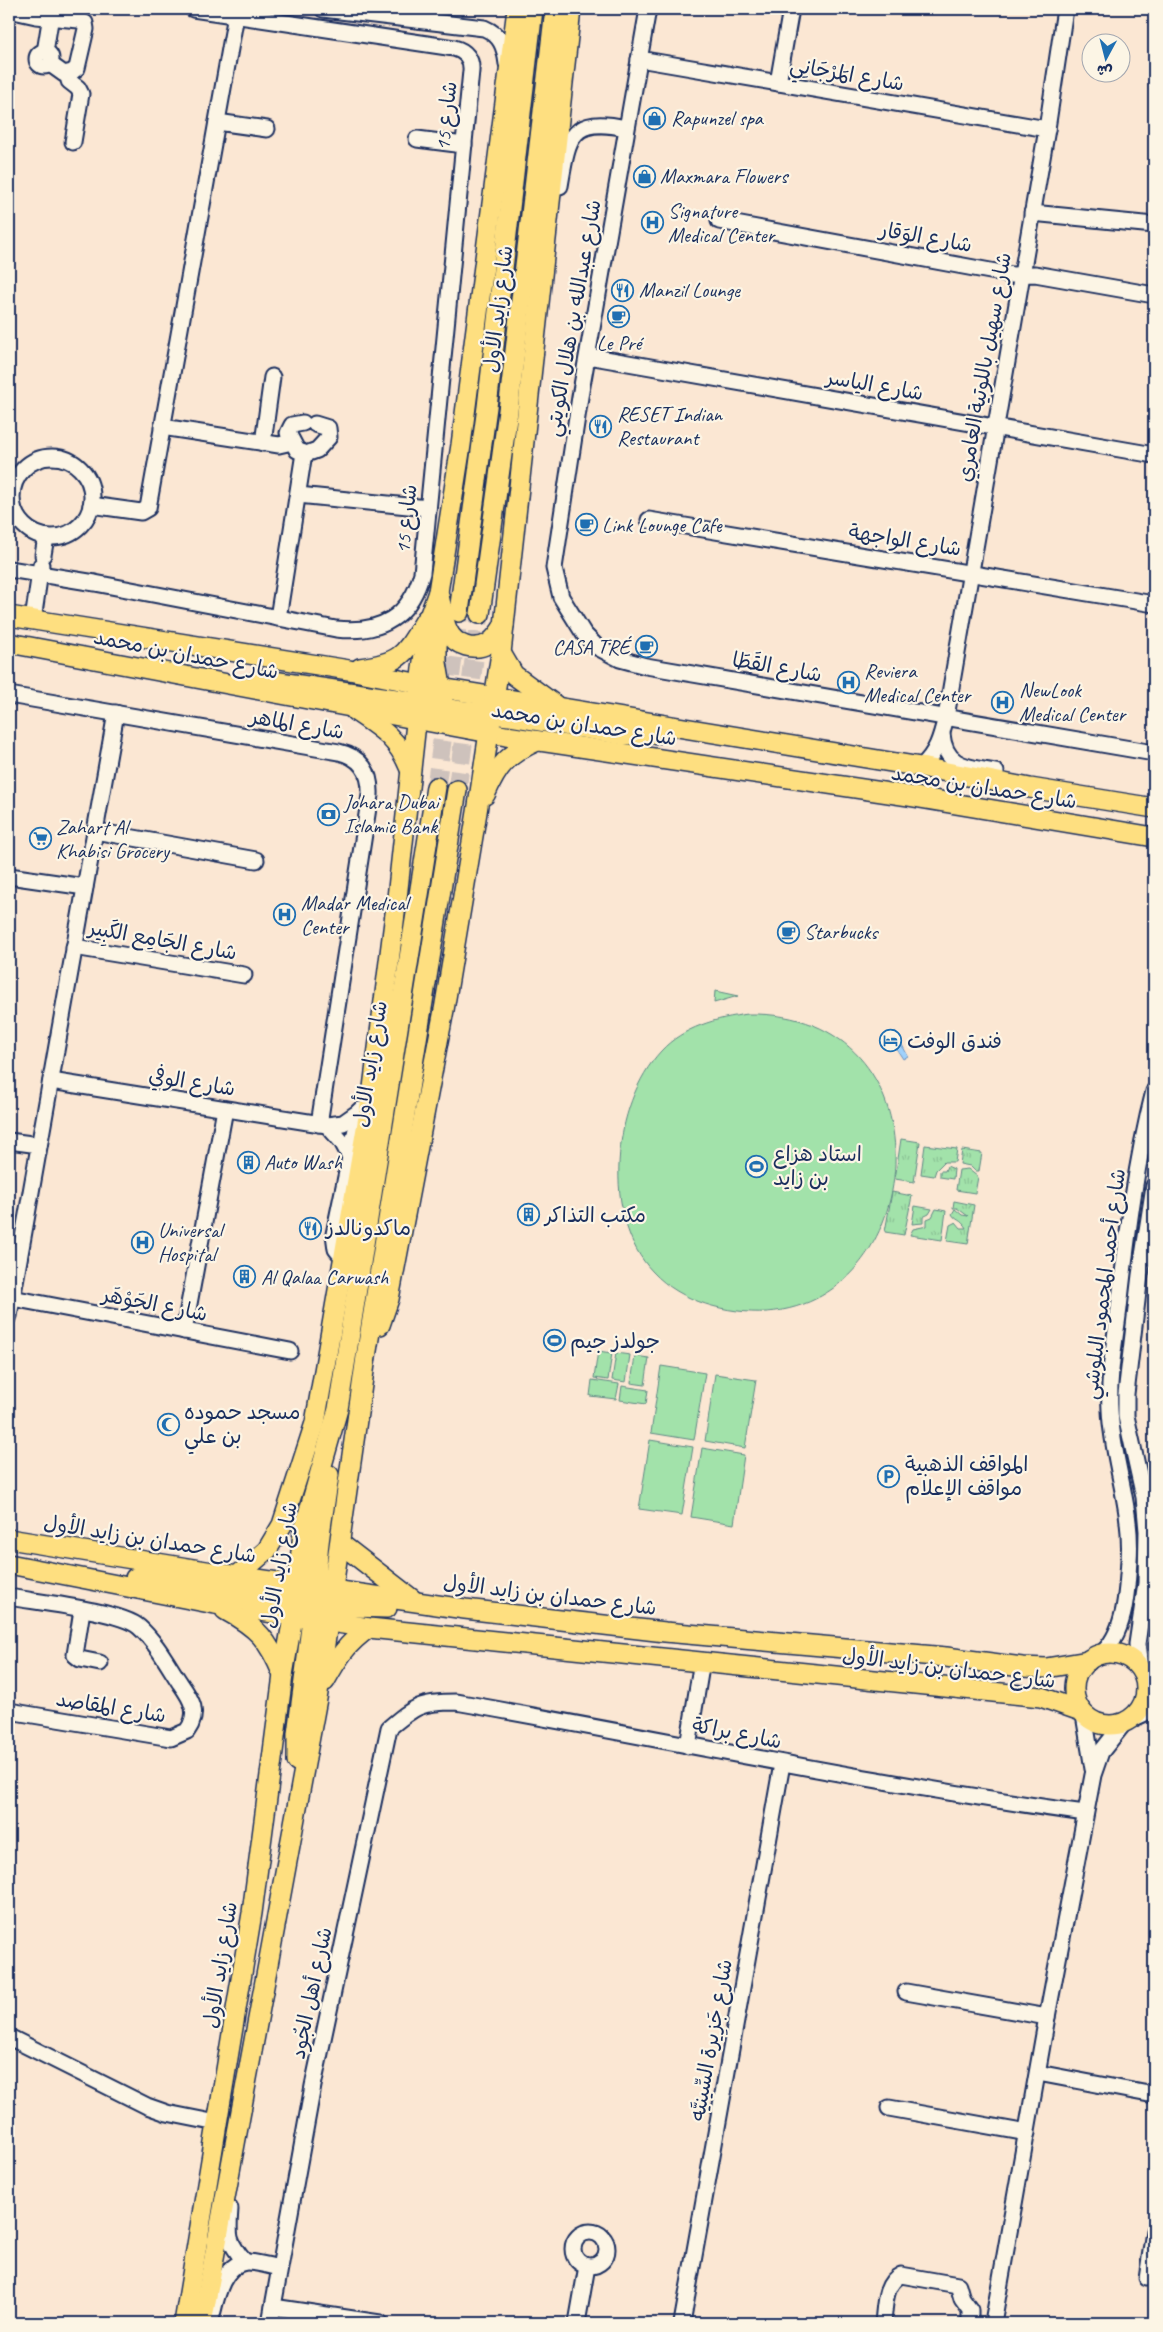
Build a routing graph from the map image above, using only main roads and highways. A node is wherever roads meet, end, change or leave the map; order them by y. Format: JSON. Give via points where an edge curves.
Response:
{"nodes":[{"id":1,"x":517,"y":9,"type":"edge"},
{"id":2,"x":533,"y":9,"type":"edge"},
{"id":3,"x":555,"y":9,"type":"edge"},
{"id":4,"x":571,"y":9,"type":"edge"},
{"id":5,"x":438,"y":592,"type":"junction"},
{"id":6,"x":459,"y":612,"type":"tunnel mouth"},
{"id":7,"x":430,"y":614,"type":"junction"},
{"id":8,"x":480,"y":614,"type":"tunnel mouth"},
{"id":9,"x":9,"y":616,"type":"edge"},
{"id":10,"x":504,"y":625,"type":"junction"},
{"id":11,"x":9,"y":643,"type":"edge"},
{"id":12,"x":501,"y":653,"type":"junction"},
{"id":13,"x":349,"y":670,"type":"junction"},
{"id":14,"x":228,"y":685,"type":"junction"},
{"id":15,"x":445,"y":701,"type":"junction"},
{"id":16,"x":419,"y":702,"type":"junction"},
{"id":17,"x":493,"y":705,"type":"junction"},
{"id":18,"x":347,"y":707,"type":"junction"},
{"id":19,"x":561,"y":708,"type":"junction"},
{"id":20,"x":684,"y":729,"type":"junction"},
{"id":21,"x":489,"y":733,"type":"junction"},
{"id":22,"x":537,"y":741,"type":"junction"},
{"id":23,"x":411,"y":771,"type":"junction"},
{"id":24,"x":436,"y":787,"type":"tunnel mouth"},
{"id":25,"x":457,"y":790,"type":"tunnel mouth"},
{"id":26,"x":1154,"y":808,"type":"edge"},
{"id":27,"x":477,"y":812,"type":"junction"},
{"id":28,"x":1154,"y":825,"type":"edge"},
{"id":29,"x":1087,"y":826,"type":"junction"},
{"id":30,"x":1154,"y":837,"type":"edge"},
{"id":31,"x":366,"y":1357,"type":"junction"},
{"id":32,"x":338,"y":1409,"type":"junction"},
{"id":33,"x":315,"y":1423,"type":"junction"},
{"id":34,"x":303,"y":1532,"type":"junction"},
{"id":35,"x":9,"y":1539,"type":"edge"},
{"id":36,"x":341,"y":1544,"type":"junction"},
{"id":37,"x":9,"y":1564,"type":"edge"},
{"id":38,"x":237,"y":1576,"type":"junction"},
{"id":39,"x":102,"y":1581,"type":"junction"},
{"id":40,"x":415,"y":1601,"type":"junction"},
{"id":41,"x":314,"y":1603,"type":"junction"},
{"id":42,"x":215,"y":1604,"type":"junction"},
{"id":43,"x":465,"y":1610,"type":"junction"},
{"id":44,"x":369,"y":1628,"type":"junction"},
{"id":45,"x":1094,"y":1658,"type":"junction"},
{"id":46,"x":1145,"y":1672,"type":"edge"},
{"id":47,"x":283,"y":1675,"type":"junction"},
{"id":48,"x":318,"y":1693,"type":"junction"},
{"id":49,"x":1083,"y":1713,"type":"junction"},
{"id":50,"x":300,"y":1790,"type":"junction"},
{"id":51,"x":184,"y":2323,"type":"edge"},
{"id":52,"x":202,"y":2323,"type":"edge"}],
"edges":[{"from":1,"to":5,"type":"main road","via":[[461,445]]},
{"from":2,"to":6,"type":"main road","name":"شارع زايد الأول","via":[[492,369]]},
{"from":3,"to":8,"type":"main road","name":"شارع زايد الأول","via":[[509,401]]},
{"from":4,"to":10,"type":"main road"},
{"from":5,"to":7,"type":"main road"},
{"from":5,"to":10,"type":"main road","via":[[450,635],[462,644],[484,646],[496,638]]},
{"from":5,"to":15,"type":"main road","via":[[436,651]]},
{"from":7,"to":13,"type":"main road","via":[[408,648],[394,661]]},
{"from":7,"to":16,"type":"main road"},
{"from":9,"to":13,"type":"main road","name":"شارع حمدان بن محمد"},
{"from":10,"to":12,"type":"main road"},
{"from":11,"to":14,"type":"main road","name":"شارع حمدان بن محمد"},
{"from":12,"to":17,"type":"main road"},
{"from":12,"to":19,"type":"main road","via":[[514,675]]},
{"from":13,"to":16,"type":"main road","name":"شارع حمدان بن محمد"},
{"from":14,"to":16,"type":"main road","via":[[261,679]]},
{"from":14,"to":18,"type":"main road","name":"شارع حمدان بن محمد"},
{"from":15,"to":16,"type":"main road","name":"شارع حمدان بن محمد"},
{"from":15,"to":16,"type":"main road","via":[[432,711]]},
{"from":15,"to":17,"type":"main road","name":"شارع حمدان بن محمد"},
{"from":15,"to":21,"type":"main road","via":[[464,723]]},
{"from":16,"to":18,"type":"main road","name":"شارع حمدان بن محمد"},
{"from":16,"to":21,"type":"main road","name":"شارع حمدان بن محمد"},
{"from":16,"to":23,"type":"main road"},
{"from":17,"to":19,"type":"main road","name":"شارع حمدان بن محمد"},
{"from":17,"to":20,"type":"main road","via":[[623,735]]},
{"from":17,"to":21,"type":"main road"},
{"from":18,"to":23,"type":"main road","via":[[400,746]]},
{"from":19,"to":20,"type":"main road","name":"شارع حمدان بن محمد"},
{"from":20,"to":26,"type":"main road","name":"شارع حمدان بن محمد"},
{"from":21,"to":22,"type":"main road","name":"شارع حمدان بن محمد"},
{"from":21,"to":27,"type":"main road"},
{"from":22,"to":27,"type":"main road","via":[[505,760]]},
{"from":22,"to":29,"type":"main road","name":"شارع حمدان بن محمد"},
{"from":23,"to":33,"type":"main road","via":[[366,1135]]},
{"from":24,"to":32,"type":"main road","name":"شارع زايد الأول"},
{"from":25,"to":31,"type":"main road","name":"شارع زايد الأول"},
{"from":27,"to":31,"type":"main road","via":[[444,1010],[389,1299]]},
{"from":28,"to":29,"type":"main road","via":[[1106,819]]},
{"from":29,"to":30,"type":"main road","name":"شارع حمدان بن محمد"},
{"from":31,"to":36,"type":"main road","name":"شارع زايد الأول"},
{"from":32,"to":34,"type":"main road","name":"شارع زايد الأول"},
{"from":32,"to":41,"type":"main road"},
{"from":33,"to":34,"type":"main road"},
{"from":33,"to":38,"type":"main road","via":[[282,1525],[267,1550]]},
{"from":34,"to":41,"type":"main road","name":"شارع زايد الأول"},
{"from":35,"to":38,"type":"main road","name":"شارع حمدان بن زايد الأول"},
{"from":36,"to":40,"type":"main road"},
{"from":36,"to":41,"type":"main road","name":"شارع زايد الأول"},
{"from":37,"to":39,"type":"main road","name":"شارع حمدان بن زايد الأول"},
{"from":38,"to":41,"type":"main road","name":"شارع حمدان بن زايد الأول"},
{"from":39,"to":41,"type":"main road","via":[[145,1578]]},
{"from":39,"to":42,"type":"main road","name":"شارع حمدان بن زايد الأول"},
{"from":40,"to":41,"type":"main road","name":"شارع حمدان بن زايد الأول"},
{"from":40,"to":43,"type":"main road","name":"شارع حمدان بن زايد الأول"},
{"from":41,"to":42,"type":"main road","name":"شارع حمدان بن زايد الأول"},
{"from":41,"to":43,"type":"main road"},
{"from":41,"to":44,"type":"main road","name":"شارع حمدان بن زايد الأول"},
{"from":41,"to":47,"type":"main road","name":"شارع زايد الأول"},
{"from":41,"to":48,"type":"main road","name":"شارع زايد الأول"},
{"from":41,"to":50,"type":"main road","via":[[297,1734]]},
{"from":42,"to":47,"type":"main road","via":[[239,1617],[266,1640]]},
{"from":43,"to":45,"type":"main road","name":"شارع حمدان بن زايد الأول","via":[[1046,1668]]},
{"from":44,"to":48,"type":"main road","via":[[340,1654]]},
{"from":44,"to":49,"type":"main road","name":"شارع حمدان بن زايد الأول","via":[[1041,1697]]},
{"from":45,"to":46,"type":"main road","via":[[1118,1654]]},
{"from":45,"to":49,"type":"main road","via":[[1080,1669],[1074,1685],[1076,1702]]},
{"from":46,"to":49,"type":"main road","via":[[1146,1698],[1140,1710],[1127,1722],[1102,1725]]},
{"from":47,"to":51,"type":"main road","name":"شارع زايد الأول","via":[[252,1913]]},
{"from":48,"to":50,"type":"main road","name":"شارع زايد الأول"},
{"from":50,"to":52,"type":"main road","name":"شارع زايد الأول"}]}
